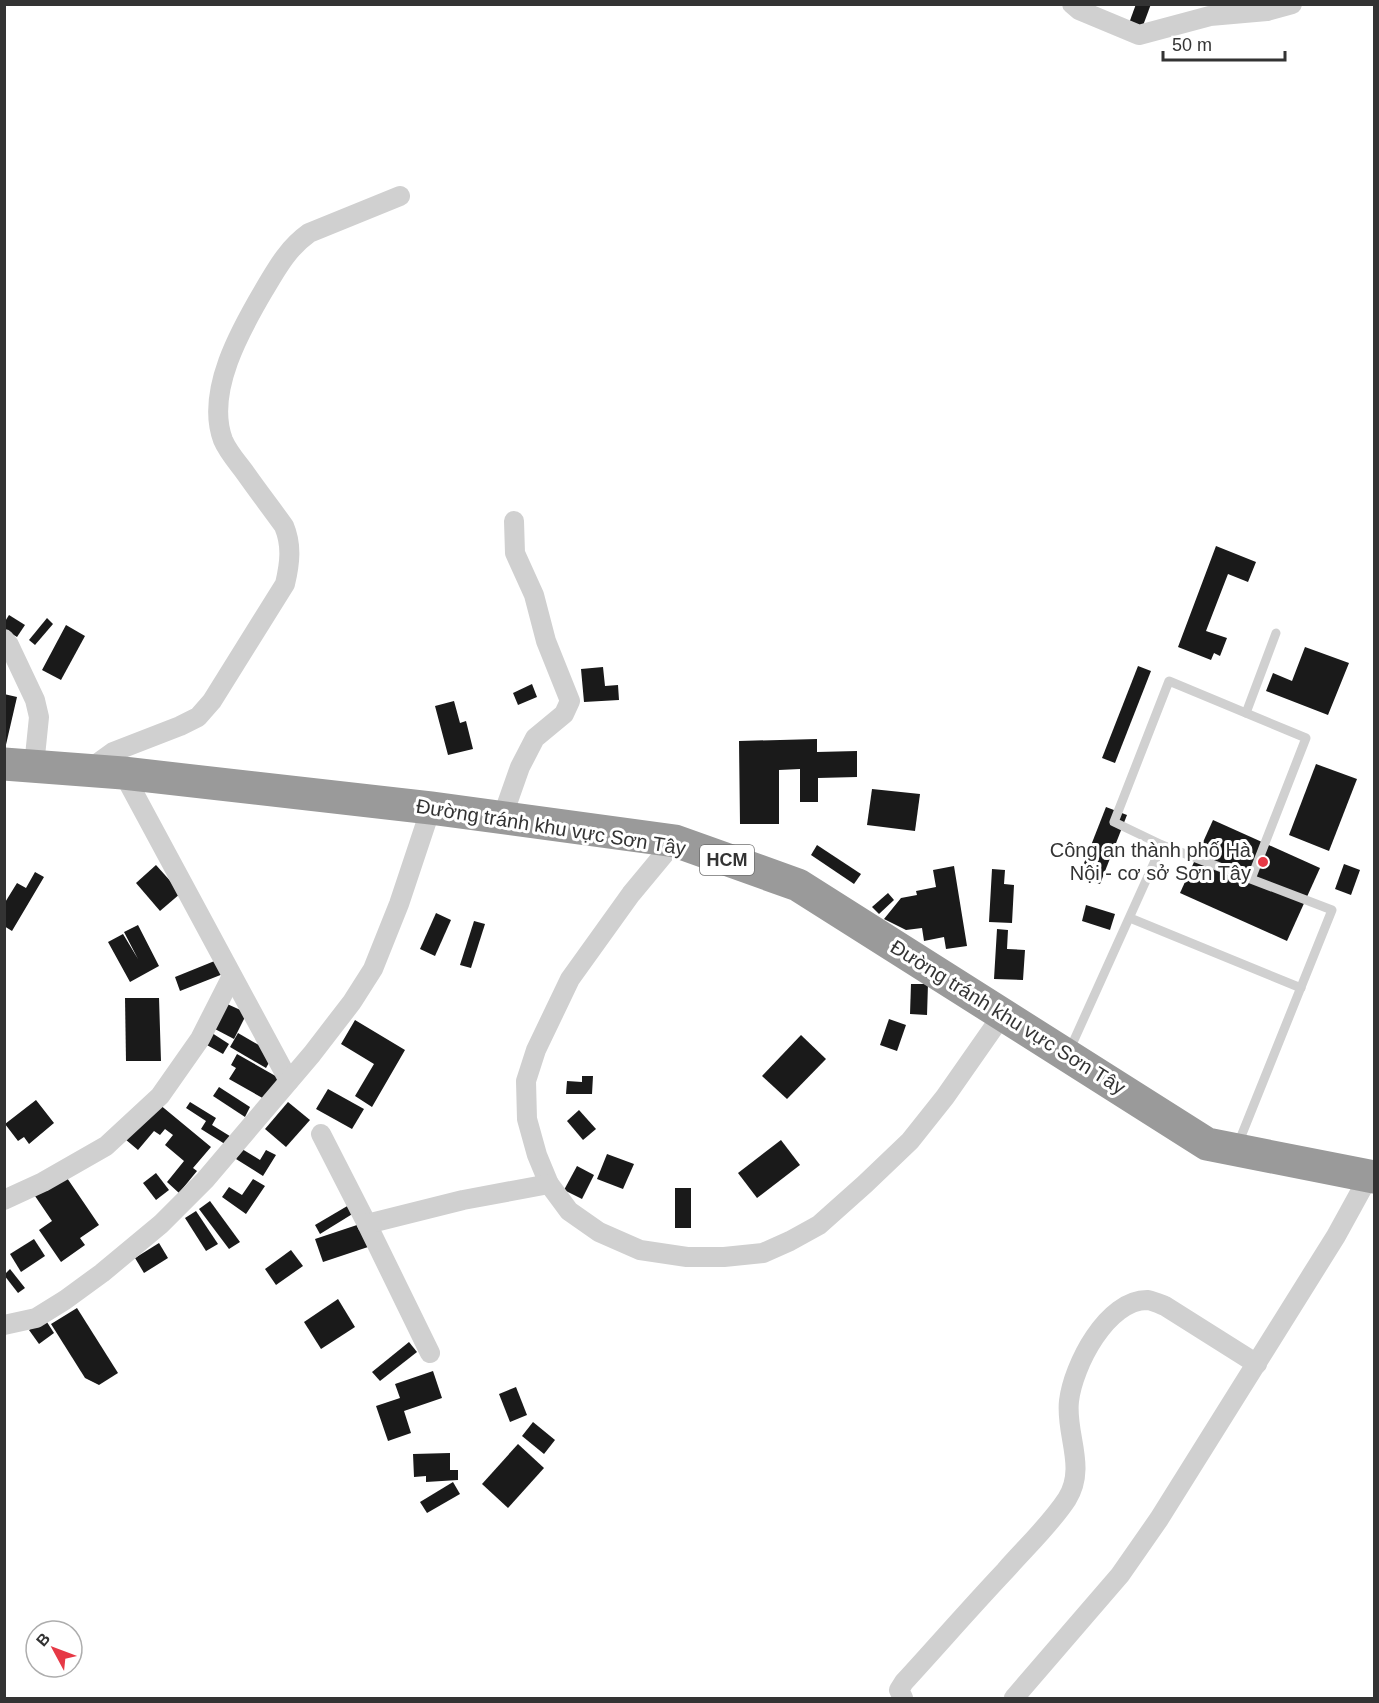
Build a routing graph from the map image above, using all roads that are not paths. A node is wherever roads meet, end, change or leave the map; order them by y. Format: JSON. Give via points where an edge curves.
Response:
{"nodes":[{"id":1,"x":1072,"y":4,"type":"edge"},
{"id":2,"x":1292,"y":4,"type":"edge"},
{"id":3,"x":400,"y":196,"type":"dead end"},
{"id":4,"x":514,"y":521,"type":"dead end"},
{"id":5,"x":1276,"y":633,"type":"dead end"},
{"id":6,"x":4,"y":639,"type":"edge"},
{"id":7,"x":1246,"y":713,"type":"junction"},
{"id":8,"x":19,"y":765,"type":"edge"},
{"id":9,"x":88,"y":770,"type":"junction"},
{"id":10,"x":123,"y":773,"type":"junction"},
{"id":11,"x":431,"y":808,"type":"junction"},
{"id":12,"x":502,"y":818,"type":"junction"},
{"id":13,"x":675,"y":842,"type":"junction"},
{"id":14,"x":1162,"y":845,"type":"junction"},
{"id":15,"x":1251,"y":879,"type":"junction"},
{"id":16,"x":1130,"y":918,"type":"junction"},
{"id":17,"x":232,"y":976,"type":"junction"},
{"id":18,"x":1301,"y":988,"type":"junction"},
{"id":19,"x":1004,"y":1014,"type":"junction"},
{"id":20,"x":1068,"y":1054,"type":"junction"},
{"id":21,"x":289,"y":1081,"type":"junction"},
{"id":22,"x":321,"y":1134,"type":"dead end"},
{"id":23,"x":1236,"y":1149,"type":"junction"},
{"id":24,"x":1372,"y":1177,"type":"edge"},
{"id":25,"x":549,"y":1184,"type":"junction"},
{"id":26,"x":4,"y":1200,"type":"edge"},
{"id":27,"x":368,"y":1224,"type":"junction"},
{"id":28,"x":4,"y":1325,"type":"edge"},
{"id":29,"x":430,"y":1353,"type":"dead end"},
{"id":30,"x":1257,"y":1364,"type":"junction"},
{"id":31,"x":903,"y":1698,"type":"edge"},
{"id":32,"x":1014,"y":1698,"type":"edge"}],
"edges":[{"from":1,"to":2,"type":"street","via":[[1139,35],[1210,16],[1267,11]]},
{"from":3,"to":9,"type":"street","via":[[309,233],[297,242],[243,326],[226,366],[220,396],[223,439],[290,539],[285,584],[198,717],[113,752]]},
{"from":4,"to":12,"type":"street","via":[[515,553],[534,595],[546,641],[570,700],[564,714],[535,738]]},
{"from":5,"to":7,"type":"lane"},
{"from":6,"to":8,"type":"street","via":[[35,700],[39,717]]},
{"from":7,"to":14,"type":"lane","via":[[1169,681],[1114,822]]},
{"from":7,"to":15,"type":"lane","via":[[1306,738]]},
{"from":8,"to":9,"type":"highway","name":"Đường tránh khu vực Sơn Tây","number":"HCM"},
{"from":9,"to":10,"type":"highway","name":"Đường tránh khu vực Sơn Tây","number":"HCM"},
{"from":10,"to":11,"type":"highway","name":"Đường tránh khu vực Sơn Tây","number":"HCM"},
{"from":10,"to":17,"type":"street"},
{"from":11,"to":12,"type":"highway","name":"Đường tránh khu vực Sơn Tây","number":"HCM"},
{"from":11,"to":21,"type":"street","via":[[373,969]]},
{"from":12,"to":13,"type":"highway","name":"Đường tránh khu vực Sơn Tây","number":"HCM"},
{"from":13,"to":19,"type":"highway","name":"Đường tránh khu vực Sơn Tây","number":"HCM","via":[[798,885]]},
{"from":13,"to":25,"type":"street","via":[[631,894],[570,979],[536,1050],[526,1081],[527,1119]]},
{"from":14,"to":15,"type":"lane"},
{"from":14,"to":16,"type":"lane"},
{"from":15,"to":18,"type":"lane","via":[[1332,910]]},
{"from":16,"to":18,"type":"lane"},
{"from":16,"to":20,"type":"lane"},
{"from":17,"to":21,"type":"street"},
{"from":17,"to":26,"type":"street","via":[[200,1039],[160,1096],[106,1146]]},
{"from":18,"to":23,"type":"lane"},
{"from":19,"to":20,"type":"highway","name":"Đường tránh khu vực Sơn Tây","number":"HCM"},
{"from":19,"to":25,"type":"street","via":[[910,1141],[819,1224],[763,1253],[687,1257],[640,1250],[599,1233],[569,1211]]},
{"from":20,"to":23,"type":"highway","name":"Đường tránh khu vực Sơn Tây","number":"HCM","via":[[1207,1144]]},
{"from":21,"to":28,"type":"street","via":[[205,1180],[161,1224],[65,1300],[36,1318]]},
{"from":22,"to":27,"type":"street"},
{"from":23,"to":24,"type":"highway","name":"Đường tránh khu vực Sơn Tây","number":"HCM"},
{"from":24,"to":30,"type":"street"},
{"from":25,"to":27,"type":"street"},
{"from":27,"to":29,"type":"street"},
{"from":30,"to":31,"type":"street","via":[[1149,1300],[1132,1303],[1107,1321],[1084,1354],[1071,1388],[1074,1487],[1048,1524],[904,1682],[899,1690]]},
{"from":30,"to":32,"type":"street","via":[[1160,1519],[1120,1575]]}]}
